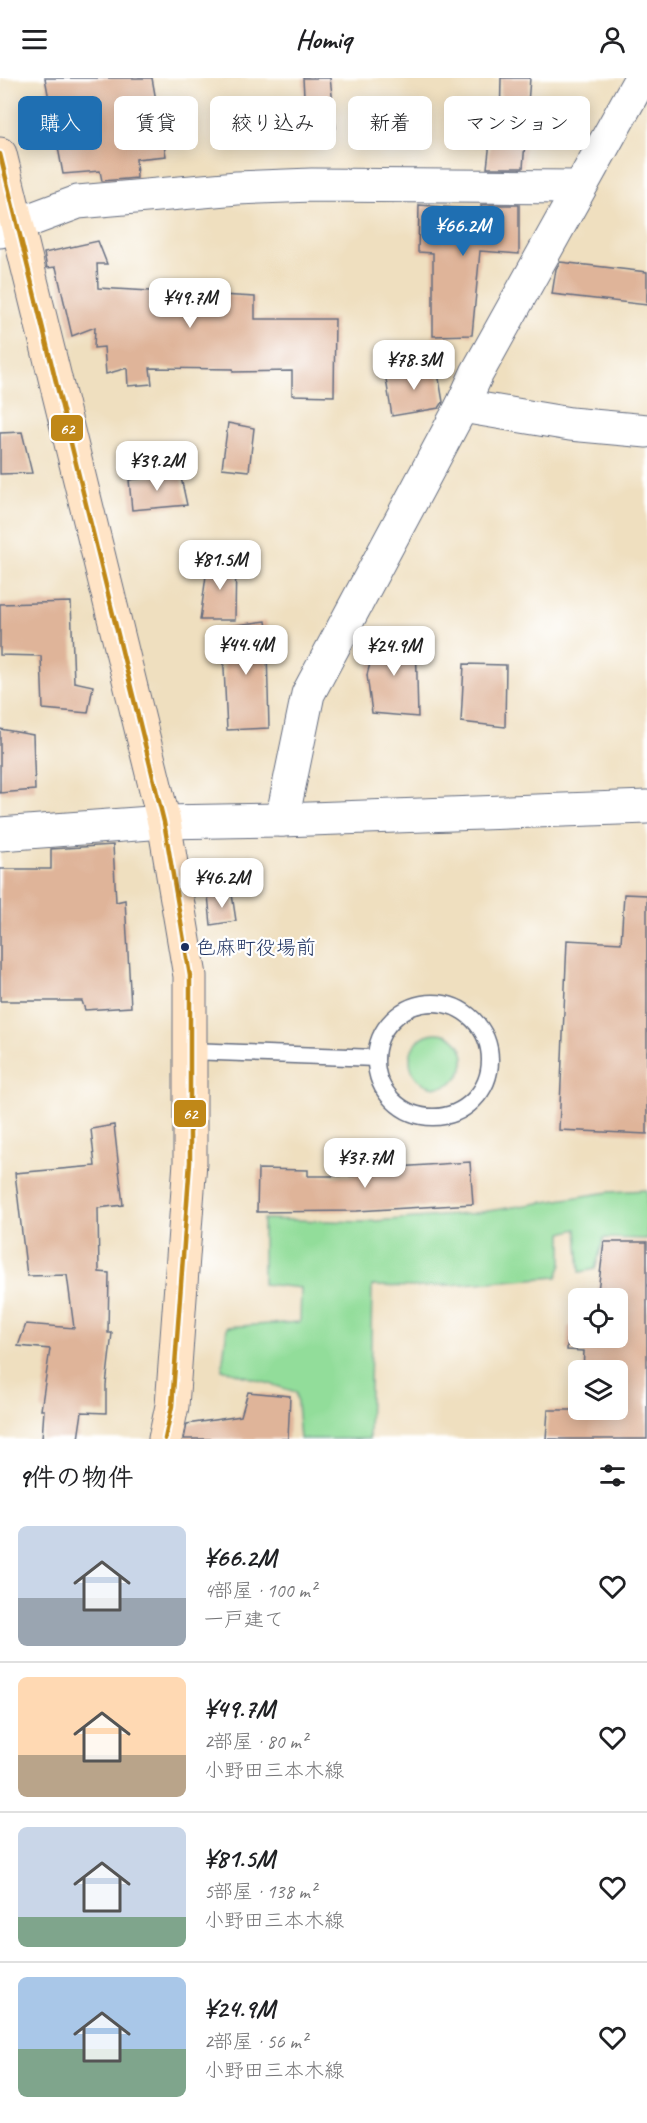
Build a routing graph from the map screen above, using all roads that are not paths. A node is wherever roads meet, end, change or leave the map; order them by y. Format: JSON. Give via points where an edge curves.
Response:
{"nodes":[{"id":1,"x":640,"y":78,"type":"edge"},
{"id":2,"x":0,"y":154,"type":"edge"},
{"id":3,"x":579,"y":187,"type":"junction"},
{"id":4,"x":9,"y":228,"type":"edge"},
{"id":5,"x":462,"y":406,"type":"junction"},
{"id":6,"x":647,"y":431,"type":"edge"},
{"id":7,"x":647,"y":807,"type":"edge"},
{"id":8,"x":282,"y":820,"type":"junction"},
{"id":9,"x":164,"y":822,"type":"junction"},
{"id":10,"x":0,"y":834,"type":"edge"},
{"id":11,"x":190,"y":1051,"type":"junction"},
{"id":12,"x":376,"y":1058,"type":"junction"},
{"id":13,"x":165,"y":1439,"type":"edge"}],
"edges":[{"from":1,"to":3,"type":"street"},
{"from":2,"to":4,"type":"main road"},
{"from":3,"to":4,"type":"street","via":[[237,188],[78,201]]},
{"from":3,"to":5,"type":"street"},
{"from":4,"to":9,"type":"main road"},
{"from":5,"to":6,"type":"street","via":[[570,424]]},
{"from":5,"to":8,"type":"street","via":[[308,694]]},
{"from":7,"to":8,"type":"street"},
{"from":8,"to":9,"type":"street"},
{"from":9,"to":10,"type":"street"},
{"from":9,"to":11,"type":"main road","via":[[190,976]]},
{"from":11,"to":12,"type":"lane"},
{"from":11,"to":13,"type":"main road","via":[[189,1173],[171,1406]]},
{"from":12,"to":12,"type":"lane","via":[[379,1040],[388,1025],[417,1005],[434,1003],[452,1006],[480,1027],[490,1065],[485,1084],[474,1100],[458,1112],[439,1117],[419,1116],[387,1095],[378,1078]]}]}
